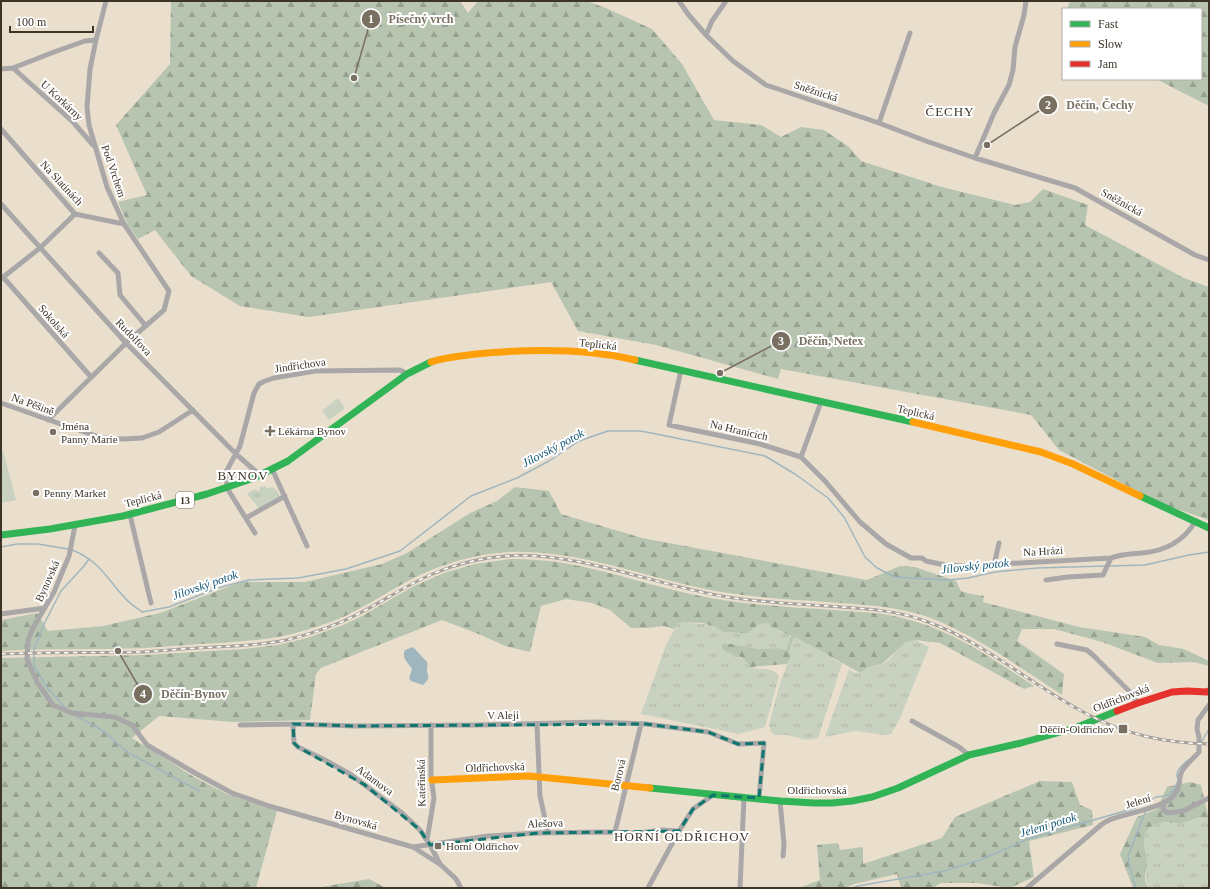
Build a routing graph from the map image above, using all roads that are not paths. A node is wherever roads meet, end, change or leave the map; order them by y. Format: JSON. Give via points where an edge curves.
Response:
{"nodes":[{"id":1,"x":106,"y":1,"type":"edge"},
{"id":2,"x":679,"y":1,"type":"edge"},
{"id":3,"x":726,"y":1,"type":"edge"},
{"id":4,"x":1026,"y":1,"type":"edge"},
{"id":5,"x":910,"y":33,"type":"dead end"},
{"id":6,"x":706,"y":35,"type":"junction"},
{"id":7,"x":96,"y":40,"type":"junction"},
{"id":8,"x":13,"y":68,"type":"junction"},
{"id":9,"x":1,"y":69,"type":"edge"},
{"id":10,"x":879,"y":123,"type":"junction"},
{"id":11,"x":1,"y":129,"type":"edge"},
{"id":12,"x":95,"y":148,"type":"junction"},
{"id":13,"x":975,"y":158,"type":"junction"},
{"id":14,"x":1,"y":204,"type":"edge"},
{"id":15,"x":75,"y":214,"type":"junction"},
{"id":16,"x":124,"y":224,"type":"junction"},
{"id":17,"x":40,"y":248,"type":"junction"},
{"id":18,"x":99,"y":253,"type":"dead end"},
{"id":19,"x":1209,"y":260,"type":"edge"},
{"id":20,"x":2,"y":278,"type":"edge"},
{"id":21,"x":146,"y":326,"type":"junction"},
{"id":22,"x":126,"y":343,"type":"junction"},
{"id":23,"x":681,"y":370,"type":"junction"},
{"id":24,"x":407,"y":374,"type":"junction"},
{"id":25,"x":91,"y":377,"type":"junction"},
{"id":26,"x":821,"y":402,"type":"junction"},
{"id":27,"x":1,"y":403,"type":"edge"},
{"id":28,"x":193,"y":410,"type":"junction"},
{"id":29,"x":48,"y":420,"type":"junction"},
{"id":30,"x":236,"y":454,"type":"junction"},
{"id":31,"x":801,"y":457,"type":"junction"},
{"id":32,"x":273,"y":471,"type":"junction"},
{"id":33,"x":261,"y":476,"type":"junction"},
{"id":34,"x":227,"y":488,"type":"junction"},
{"id":35,"x":285,"y":496,"type":"junction"},
{"id":36,"x":130,"y":515,"type":"junction"},
{"id":37,"x":246,"y":518,"type":"junction"},
{"id":38,"x":1196,"y":522,"type":"junction"},
{"id":39,"x":75,"y":526,"type":"junction"},
{"id":40,"x":1209,"y":528,"type":"edge"},
{"id":41,"x":255,"y":533,"type":"dead end"},
{"id":42,"x":1,"y":535,"type":"edge"},
{"id":43,"x":999,"y":543,"type":"dead end"},
{"id":44,"x":308,"y":546,"type":"dead end"},
{"id":45,"x":1110,"y":560,"type":"junction"},
{"id":46,"x":994,"y":565,"type":"junction"},
{"id":47,"x":1046,"y":580,"type":"dead end"},
{"id":48,"x":151,"y":603,"type":"dead end"},
{"id":49,"x":45,"y":608,"type":"junction"},
{"id":50,"x":1,"y":614,"type":"edge"},
{"id":51,"x":1057,"y":644,"type":"dead end"},
{"id":52,"x":1209,"y":691,"type":"edge"},
{"id":53,"x":1138,"y":703,"type":"junction"},
{"id":54,"x":1209,"y":705,"type":"edge"},
{"id":55,"x":912,"y":721,"type":"dead end"},
{"id":56,"x":293,"y":724,"type":"junction"},
{"id":57,"x":537,"y":724,"type":"junction"},
{"id":58,"x":641,"y":724,"type":"junction"},
{"id":59,"x":240,"y":725,"type":"dead end"},
{"id":60,"x":431,"y":725,"type":"junction"},
{"id":61,"x":968,"y":755,"type":"junction"},
{"id":62,"x":540,"y":777,"type":"junction"},
{"id":63,"x":432,"y":780,"type":"junction"},
{"id":64,"x":626,"y":785,"type":"junction"},
{"id":65,"x":714,"y":795,"type":"junction"},
{"id":66,"x":744,"y":797,"type":"junction"},
{"id":67,"x":759,"y":798,"type":"junction"},
{"id":68,"x":1209,"y":798,"type":"edge"},
{"id":69,"x":780,"y":801,"type":"junction"},
{"id":70,"x":1164,"y":802,"type":"junction"},
{"id":71,"x":679,"y":831,"type":"junction"},
{"id":72,"x":615,"y":832,"type":"junction"},
{"id":73,"x":548,"y":833,"type":"junction"},
{"id":74,"x":429,"y":842,"type":"junction"},
{"id":75,"x":413,"y":847,"type":"junction"},
{"id":76,"x":783,"y":856,"type":"dead end"},
{"id":77,"x":441,"y":865,"type":"junction"},
{"id":78,"x":650,"y":886,"type":"edge"},
{"id":79,"x":461,"y":888,"type":"edge"},
{"id":80,"x":740,"y":888,"type":"edge"},
{"id":81,"x":1028,"y":888,"type":"edge"}],
"edges":[{"from":1,"to":7,"type":"street","name":"Pod Vrchem"},
{"from":2,"to":6,"type":"street","name":"Sněžnická"},
{"from":3,"to":6,"type":"street"},
{"from":4,"to":13,"type":"street","via":[[1009,85]]},
{"from":5,"to":10,"type":"street"},
{"from":6,"to":10,"type":"street","name":"Sněžnická","via":[[733,61],[766,85]]},
{"from":7,"to":8,"type":"street","via":[[86,41]]},
{"from":7,"to":12,"type":"street","name":"Pod Vrchem","via":[[90,69],[88,107],[89,125]]},
{"from":8,"to":9,"type":"street"},
{"from":8,"to":12,"type":"street","name":"U Korkárny","via":[[73,122]]},
{"from":10,"to":13,"type":"street","name":"Sněžnická"},
{"from":11,"to":15,"type":"street","name":"Na Slatinách"},
{"from":12,"to":16,"type":"street","name":"Pod Vrchem","via":[[107,187]]},
{"from":13,"to":19,"type":"street","name":"Sněžnická","via":[[1075,188],[1195,255]]},
{"from":14,"to":17,"type":"street","name":"Rudolfova"},
{"from":15,"to":16,"type":"street","name":"Na Slatinách"},
{"from":15,"to":17,"type":"street"},
{"from":16,"to":21,"type":"street","name":"Pod Vrchem","via":[[169,291],[164,310]]},
{"from":17,"to":20,"type":"street"},
{"from":17,"to":22,"type":"street","name":"Rudolfova"},
{"from":18,"to":21,"type":"street","via":[[118,273],[120,295]]},
{"from":20,"to":25,"type":"street","name":"Sokolská"},
{"from":21,"to":22,"type":"street","name":"Pod Vrchem"},
{"from":22,"to":25,"type":"street","name":"Pod Vrchem"},
{"from":22,"to":28,"type":"street","name":"Rudolfova"},
{"from":23,"to":24,"type":"main road","name":"Teplická","number":"13","via":[[605,354],[519,351],[438,360]]},
{"from":23,"to":26,"type":"main road","name":"Teplická","number":"13"},
{"from":23,"to":31,"type":"street","name":"Na Hranicích","via":[[669,426],[760,444]]},
{"from":24,"to":30,"type":"street","name":"Jindřichova","via":[[400,370],[315,371],[265,381],[256,388]]},
{"from":24,"to":32,"type":"main road","name":"Teplická","number":"13"},
{"from":25,"to":29,"type":"street","name":"Pod Vrchem"},
{"from":26,"to":31,"type":"street"},
{"from":26,"to":38,"type":"main road","name":"Teplická","number":"13","via":[[1045,452]]},
{"from":27,"to":29,"type":"street","name":"Na Pěšině"},
{"from":28,"to":29,"type":"street","name":"Na Pěšině","via":[[159,432],[142,438],[102,438]]},
{"from":28,"to":30,"type":"street","name":"Rudolfova"},
{"from":30,"to":33,"type":"street","name":"Rudolfova"},
{"from":30,"to":34,"type":"street","name":"Jindřichova","via":[[226,472]]},
{"from":31,"to":46,"type":"street","name":"Na Hrázi","via":[[860,522],[898,551],[911,558],[922,558],[944,565]]},
{"from":32,"to":33,"type":"main road","name":"Teplická","number":"13"},
{"from":32,"to":35,"type":"street"},
{"from":33,"to":34,"type":"main road","name":"Teplická","number":"13"},
{"from":34,"to":36,"type":"main road","name":"Teplická","number":"13"},
{"from":34,"to":37,"type":"street"},
{"from":35,"to":37,"type":"street"},
{"from":35,"to":44,"type":"street"},
{"from":36,"to":39,"type":"main road","name":"Teplická","number":"13"},
{"from":36,"to":48,"type":"street"},
{"from":37,"to":41,"type":"street"},
{"from":38,"to":40,"type":"main road","name":"Teplická","number":"13"},
{"from":38,"to":45,"type":"street","name":"Na Hrázi","via":[[1178,541],[1162,550],[1118,555]]},
{"from":39,"to":42,"type":"main road","name":"Teplická","number":"13"},
{"from":39,"to":49,"type":"street","name":"Bynovská","via":[[69,556]]},
{"from":43,"to":46,"type":"street"},
{"from":45,"to":46,"type":"street","name":"Na Hrázi"},
{"from":45,"to":47,"type":"street","via":[[1103,575]]},
{"from":49,"to":50,"type":"street"},
{"from":49,"to":75,"type":"street","name":"Bynovská","via":[[28,640],[27,659],[37,682],[53,705],[72,713],[115,717],[132,726],[147,745],[232,793]]},
{"from":51,"to":53,"type":"street","via":[[1087,650]]},
{"from":52,"to":53,"type":"main road","name":"Oldřichovská","via":[[1172,692]]},
{"from":53,"to":61,"type":"main road","name":"Oldřichovská","via":[[1075,728]]},
{"from":54,"to":70,"type":"street","name":"Jelení","via":[[1198,720],[1199,752],[1182,770],[1180,786],[1175,795]]},
{"from":55,"to":61,"type":"street"},
{"from":56,"to":59,"type":"street","name":"V Aleji"},
{"from":56,"to":60,"type":"street","name":"V Aleji"},
{"from":56,"to":74,"type":"street","name":"Adamova","via":[[294,743],[298,747],[365,784],[402,813]]},
{"from":57,"to":58,"type":"street","name":"V Aleji"},
{"from":57,"to":60,"type":"street","name":"V Aleji"},
{"from":57,"to":62,"type":"street"},
{"from":58,"to":64,"type":"street","name":"Borová"},
{"from":58,"to":67,"type":"street","name":"V Aleji","via":[[708,732],[738,744],[764,743]]},
{"from":60,"to":63,"type":"street","name":"Kateřinská"},
{"from":61,"to":69,"type":"main road","name":"Oldřichovská","via":[[898,788],[864,799],[826,803]]},
{"from":62,"to":63,"type":"main road","name":"Oldřichovská"},
{"from":62,"to":64,"type":"main road","name":"Oldřichovská"},
{"from":62,"to":73,"type":"street","via":[[540,796]]},
{"from":63,"to":74,"type":"street","name":"Kateřinská","via":[[434,798]]},
{"from":64,"to":65,"type":"main road","name":"Oldřichovská"},
{"from":64,"to":72,"type":"street","name":"Borová"},
{"from":65,"to":66,"type":"main road","name":"Oldřichovská"},
{"from":65,"to":71,"type":"street","via":[[693,809]]},
{"from":66,"to":67,"type":"main road","name":"Oldřichovská"},
{"from":66,"to":80,"type":"street"},
{"from":67,"to":69,"type":"main road","name":"Oldřichovská"},
{"from":68,"to":70,"type":"street","via":[[1168,813],[1163,810]]},
{"from":69,"to":76,"type":"street"},
{"from":70,"to":81,"type":"street","name":"Jelení","via":[[1114,818],[1101,825]]},
{"from":71,"to":72,"type":"street","name":"Alešova"},
{"from":71,"to":78,"type":"street"},
{"from":72,"to":73,"type":"street","name":"Alešova"},
{"from":73,"to":74,"type":"street","name":"Alešova"},
{"from":74,"to":75,"type":"street","name":"Alešova"},
{"from":74,"to":77,"type":"street","name":"Adamova"},
{"from":75,"to":77,"type":"street","name":"Bynovská"},
{"from":77,"to":79,"type":"street","name":"Bynovská","via":[[456,879]]}]}
